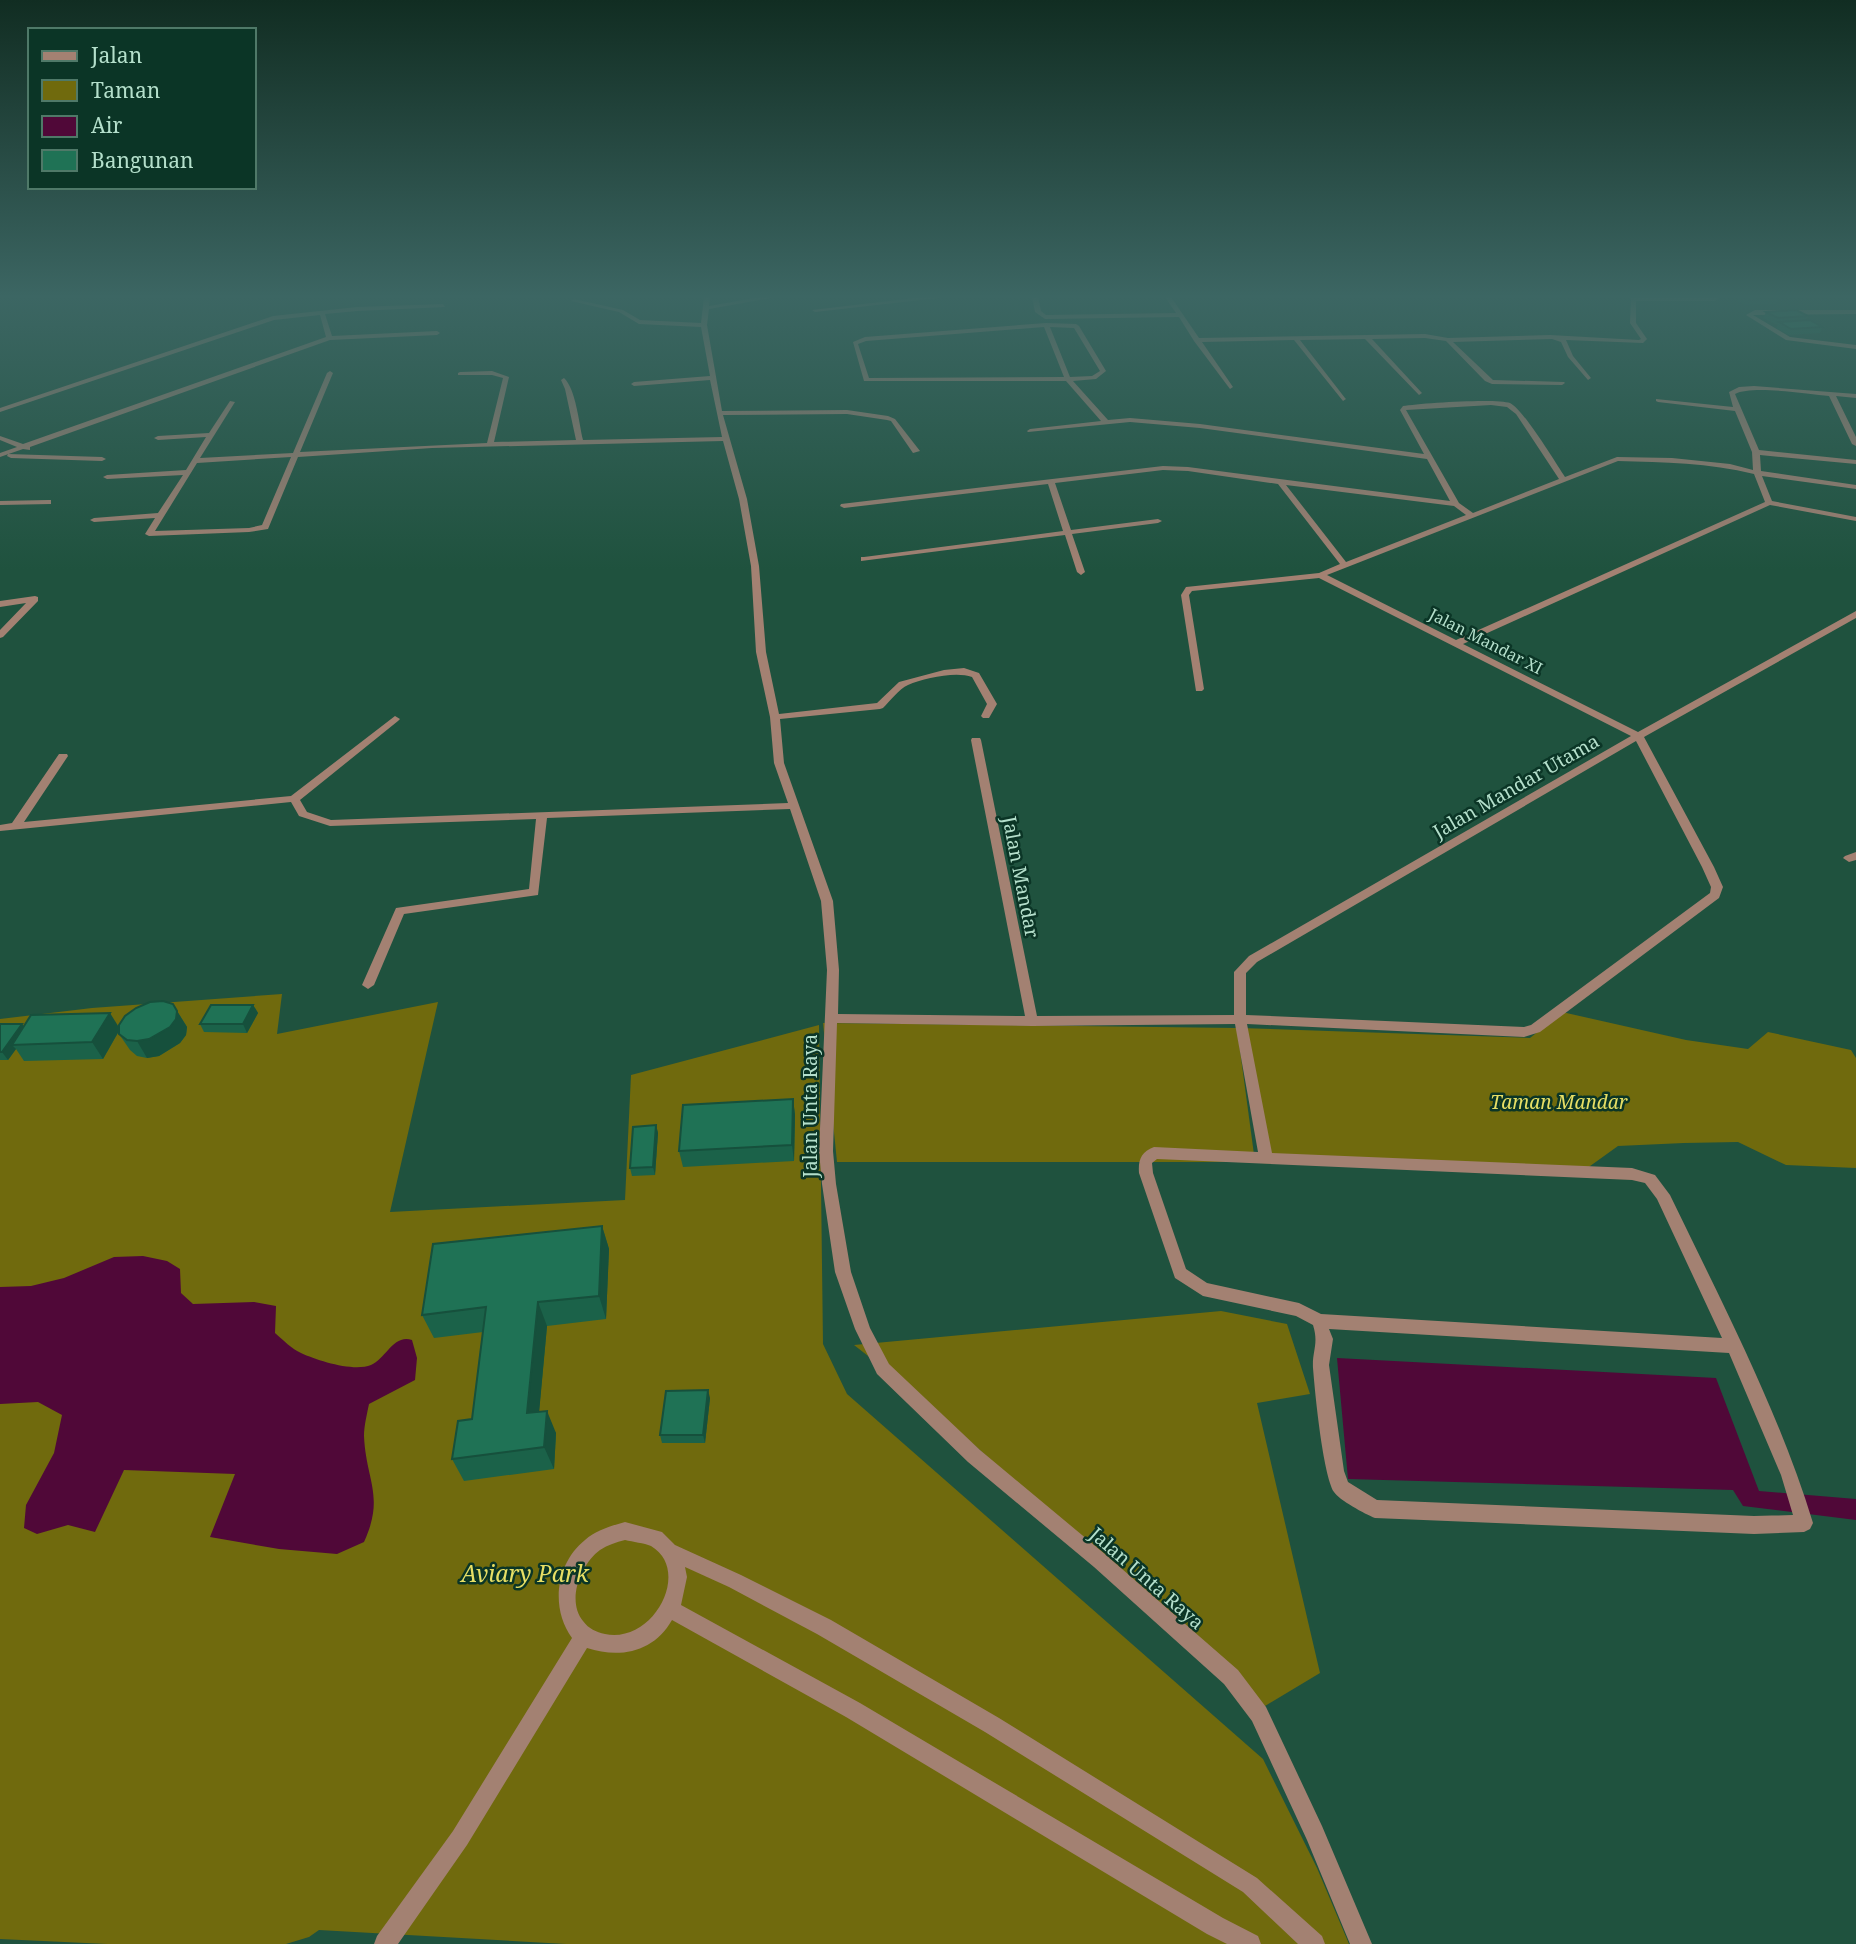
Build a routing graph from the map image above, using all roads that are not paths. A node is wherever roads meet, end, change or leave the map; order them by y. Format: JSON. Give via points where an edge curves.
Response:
{"nodes":[{"id":1,"x":65,"y":388,"type":"edge"},
{"id":2,"x":196,"y":388,"type":"edge"},
{"id":3,"x":324,"y":388,"type":"edge"},
{"id":4,"x":504,"y":388,"type":"edge"},
{"id":5,"x":568,"y":388,"type":"edge"},
{"id":6,"x":715,"y":388,"type":"edge"},
{"id":7,"x":1076,"y":388,"type":"edge"},
{"id":8,"x":1334,"y":388,"type":"edge"},
{"id":9,"x":1414,"y":388,"type":"edge"},
{"id":10,"x":1419,"y":393,"type":"dead end"},
{"id":11,"x":1832,"y":396,"type":"junction"},
{"id":12,"x":1856,"y":396,"type":"edge"},
{"id":13,"x":1343,"y":399,"type":"dead end"},
{"id":14,"x":1658,"y":400,"type":"dead end"},
{"id":15,"x":232,"y":402,"type":"dead end"},
{"id":16,"x":1737,"y":409,"type":"junction"},
{"id":17,"x":0,"y":410,"type":"edge"},
{"id":18,"x":719,"y":413,"type":"junction"},
{"id":19,"x":1106,"y":422,"type":"junction"},
{"id":20,"x":1030,"y":432,"type":"dead end"},
{"id":21,"x":211,"y":435,"type":"junction"},
{"id":22,"x":0,"y":438,"type":"edge"},
{"id":23,"x":158,"y":438,"type":"dead end"},
{"id":24,"x":726,"y":439,"type":"junction"},
{"id":25,"x":580,"y":442,"type":"junction"},
{"id":26,"x":1856,"y":444,"type":"edge"},
{"id":27,"x":491,"y":445,"type":"junction"},
{"id":28,"x":27,"y":451,"type":"junction"},
{"id":29,"x":916,"y":451,"type":"dead end"},
{"id":30,"x":1756,"y":452,"type":"junction"},
{"id":31,"x":298,"y":454,"type":"junction"},
{"id":32,"x":0,"y":456,"type":"edge"},
{"id":33,"x":1428,"y":457,"type":"junction"},
{"id":34,"x":102,"y":459,"type":"dead end"},
{"id":35,"x":195,"y":461,"type":"junction"},
{"id":36,"x":1856,"y":462,"type":"edge"},
{"id":37,"x":188,"y":472,"type":"junction"},
{"id":38,"x":1757,"y":473,"type":"junction"},
{"id":39,"x":107,"y":477,"type":"dead end"},
{"id":40,"x":1563,"y":479,"type":"junction"},
{"id":41,"x":1051,"y":482,"type":"junction"},
{"id":42,"x":1280,"y":482,"type":"junction"},
{"id":43,"x":1856,"y":488,"type":"edge"},
{"id":44,"x":48,"y":502,"type":"dead end"},
{"id":45,"x":0,"y":503,"type":"edge"},
{"id":46,"x":1769,"y":503,"type":"junction"},
{"id":47,"x":1456,"y":504,"type":"junction"},
{"id":48,"x":844,"y":506,"type":"dead end"},
{"id":49,"x":161,"y":515,"type":"junction"},
{"id":50,"x":1472,"y":516,"type":"junction"},
{"id":51,"x":1856,"y":519,"type":"edge"},
{"id":52,"x":94,"y":520,"type":"dead end"},
{"id":53,"x":1158,"y":521,"type":"dead end"},
{"id":54,"x":1066,"y":532,"type":"junction"},
{"id":55,"x":864,"y":559,"type":"dead end"},
{"id":56,"x":1345,"y":566,"type":"junction"},
{"id":57,"x":1081,"y":572,"type":"dead end"},
{"id":58,"x":1320,"y":575,"type":"junction"},
{"id":59,"x":0,"y":604,"type":"edge"},
{"id":60,"x":1856,"y":614,"type":"edge"},
{"id":61,"x":0,"y":635,"type":"edge"},
{"id":62,"x":1455,"y":644,"type":"junction"},
{"id":63,"x":1199,"y":690,"type":"dead end"},
{"id":64,"x":986,"y":716,"type":"dead end"},
{"id":65,"x":775,"y":717,"type":"junction"},
{"id":66,"x":394,"y":719,"type":"dead end"},
{"id":67,"x":1637,"y":736,"type":"junction"},
{"id":68,"x":976,"y":740,"type":"dead end"},
{"id":69,"x":63,"y":756,"type":"dead end"},
{"id":70,"x":294,"y":799,"type":"junction"},
{"id":71,"x":793,"y":806,"type":"junction"},
{"id":72,"x":542,"y":817,"type":"junction"},
{"id":73,"x":15,"y":827,"type":"junction"},
{"id":74,"x":0,"y":828,"type":"edge"},
{"id":75,"x":368,"y":985,"type":"dead end"},
{"id":76,"x":830,"y":1017,"type":"junction"},
{"id":77,"x":1241,"y":1020,"type":"junction"},
{"id":78,"x":1032,"y":1021,"type":"junction"},
{"id":79,"x":1266,"y":1158,"type":"junction"},
{"id":80,"x":1319,"y":1321,"type":"junction"},
{"id":81,"x":1734,"y":1346,"type":"junction"},
{"id":82,"x":671,"y":1552,"type":"junction"},
{"id":83,"x":670,"y":1609,"type":"junction"},
{"id":84,"x":583,"y":1637,"type":"junction"},
{"id":85,"x":385,"y":1944,"type":"edge"},
{"id":86,"x":1250,"y":1944,"type":"edge"},
{"id":87,"x":1314,"y":1944,"type":"edge"},
{"id":88,"x":1361,"y":1944,"type":"edge"}],
"edges":[{"from":1,"to":17,"type":"street"},
{"from":2,"to":28,"type":"street"},
{"from":3,"to":31,"type":"street"},
{"from":4,"to":27,"type":"street"},
{"from":5,"to":25,"type":"street"},
{"from":6,"to":18,"type":"street","name":"Jalan Unta Raya"},
{"from":7,"to":19,"type":"street"},
{"from":8,"to":13,"type":"street"},
{"from":9,"to":10,"type":"street"},
{"from":11,"to":12,"type":"street"},
{"from":11,"to":16,"type":"street","via":[[1739,389],[1731,393]]},
{"from":11,"to":26,"type":"street"},
{"from":14,"to":16,"type":"street"},
{"from":15,"to":21,"type":"street"},
{"from":16,"to":30,"type":"street"},
{"from":18,"to":24,"type":"street","name":"Jalan Unta Raya"},
{"from":18,"to":29,"type":"street","via":[[847,412],[888,418]]},
{"from":19,"to":20,"type":"street"},
{"from":19,"to":33,"type":"street","via":[[1200,426]]},
{"from":21,"to":23,"type":"street"},
{"from":21,"to":35,"type":"street"},
{"from":22,"to":28,"type":"street"},
{"from":24,"to":25,"type":"street"},
{"from":24,"to":65,"type":"street","name":"Jalan Unta Raya","via":[[755,566],[761,652]]},
{"from":25,"to":27,"type":"street"},
{"from":27,"to":31,"type":"street"},
{"from":28,"to":32,"type":"street"},
{"from":28,"to":34,"type":"street"},
{"from":30,"to":36,"type":"street"},
{"from":30,"to":38,"type":"street"},
{"from":31,"to":35,"type":"street"},
{"from":31,"to":49,"type":"street","via":[[265,527],[149,534]]},
{"from":33,"to":40,"type":"street","via":[[1405,407],[1509,405]]},
{"from":33,"to":47,"type":"street"},
{"from":35,"to":37,"type":"street"},
{"from":37,"to":39,"type":"street"},
{"from":37,"to":49,"type":"street"},
{"from":38,"to":40,"type":"street","via":[[1730,466],[1623,458]]},
{"from":38,"to":43,"type":"street"},
{"from":38,"to":46,"type":"street"},
{"from":40,"to":50,"type":"street"},
{"from":41,"to":42,"type":"street","via":[[1163,468]]},
{"from":41,"to":48,"type":"street"},
{"from":41,"to":54,"type":"street"},
{"from":42,"to":47,"type":"street"},
{"from":42,"to":56,"type":"street"},
{"from":44,"to":45,"type":"street"},
{"from":46,"to":51,"type":"street"},
{"from":46,"to":62,"type":"street"},
{"from":47,"to":50,"type":"street"},
{"from":49,"to":52,"type":"street"},
{"from":50,"to":56,"type":"street"},
{"from":53,"to":54,"type":"street"},
{"from":54,"to":55,"type":"street"},
{"from":54,"to":57,"type":"street"},
{"from":56,"to":58,"type":"street"},
{"from":58,"to":62,"type":"street","name":"Jalan Mandar XI"},
{"from":58,"to":63,"type":"street","via":[[1189,589],[1185,595]]},
{"from":59,"to":61,"type":"street","via":[[36,599]]},
{"from":60,"to":67,"type":"street","name":"Jalan Mandar Utama"},
{"from":62,"to":67,"type":"street","name":"Jalan Mandar XI"},
{"from":64,"to":65,"type":"street","via":[[992,704],[988,692],[976,675],[964,671],[902,684],[880,706]]},
{"from":65,"to":71,"type":"street","name":"Jalan Unta Raya","via":[[779,763]]},
{"from":66,"to":70,"type":"street"},
{"from":67,"to":77,"type":"street","name":"Jalan Mandar Utama","via":[[1253,960],[1240,972]]},
{"from":67,"to":77,"type":"street","via":[[1708,867],[1717,887],[1715,895],[1535,1029]]},
{"from":68,"to":78,"type":"street","name":"Jalan Mandar"},
{"from":69,"to":73,"type":"street"},
{"from":70,"to":72,"type":"street","via":[[303,814],[330,823]]},
{"from":70,"to":73,"type":"street"},
{"from":71,"to":72,"type":"street"},
{"from":71,"to":76,"type":"street","name":"Jalan Unta Raya","via":[[827,901],[833,970]]},
{"from":72,"to":75,"type":"street","via":[[534,892],[400,911]]},
{"from":73,"to":74,"type":"street"},
{"from":76,"to":78,"type":"street"},
{"from":76,"to":88,"type":"street","name":"Jalan Unta Raya","via":[[829,1184],[843,1272],[883,1369],[974,1457],[1231,1677],[1259,1714]]},
{"from":77,"to":78,"type":"street"},
{"from":77,"to":79,"type":"street","name":"Jalan Mandar Utama"},
{"from":79,"to":80,"type":"street","via":[[1154,1153],[1145,1161],[1180,1273],[1203,1289],[1299,1310]]},
{"from":79,"to":81,"type":"street","via":[[1632,1174],[1650,1179],[1663,1195]]},
{"from":80,"to":81,"type":"street"},
{"from":80,"to":81,"type":"street","via":[[1325,1339],[1321,1365],[1335,1471],[1342,1488],[1375,1508],[1754,1525],[1804,1523],[1794,1485]]},
{"from":82,"to":83,"type":"street","via":[[678,1570],[678,1590]]},
{"from":82,"to":84,"type":"street","via":[[659,1539],[634,1531],[606,1536],[589,1548],[575,1564],[567,1584],[571,1622]]},
{"from":82,"to":87,"type":"street","via":[[824,1627],[992,1725],[1250,1885]]},
{"from":83,"to":84,"type":"street","via":[[658,1627],[640,1640],[600,1645]]},
{"from":83,"to":86,"type":"street","via":[[853,1710]]},
{"from":84,"to":85,"type":"street","via":[[460,1838]]}]}
